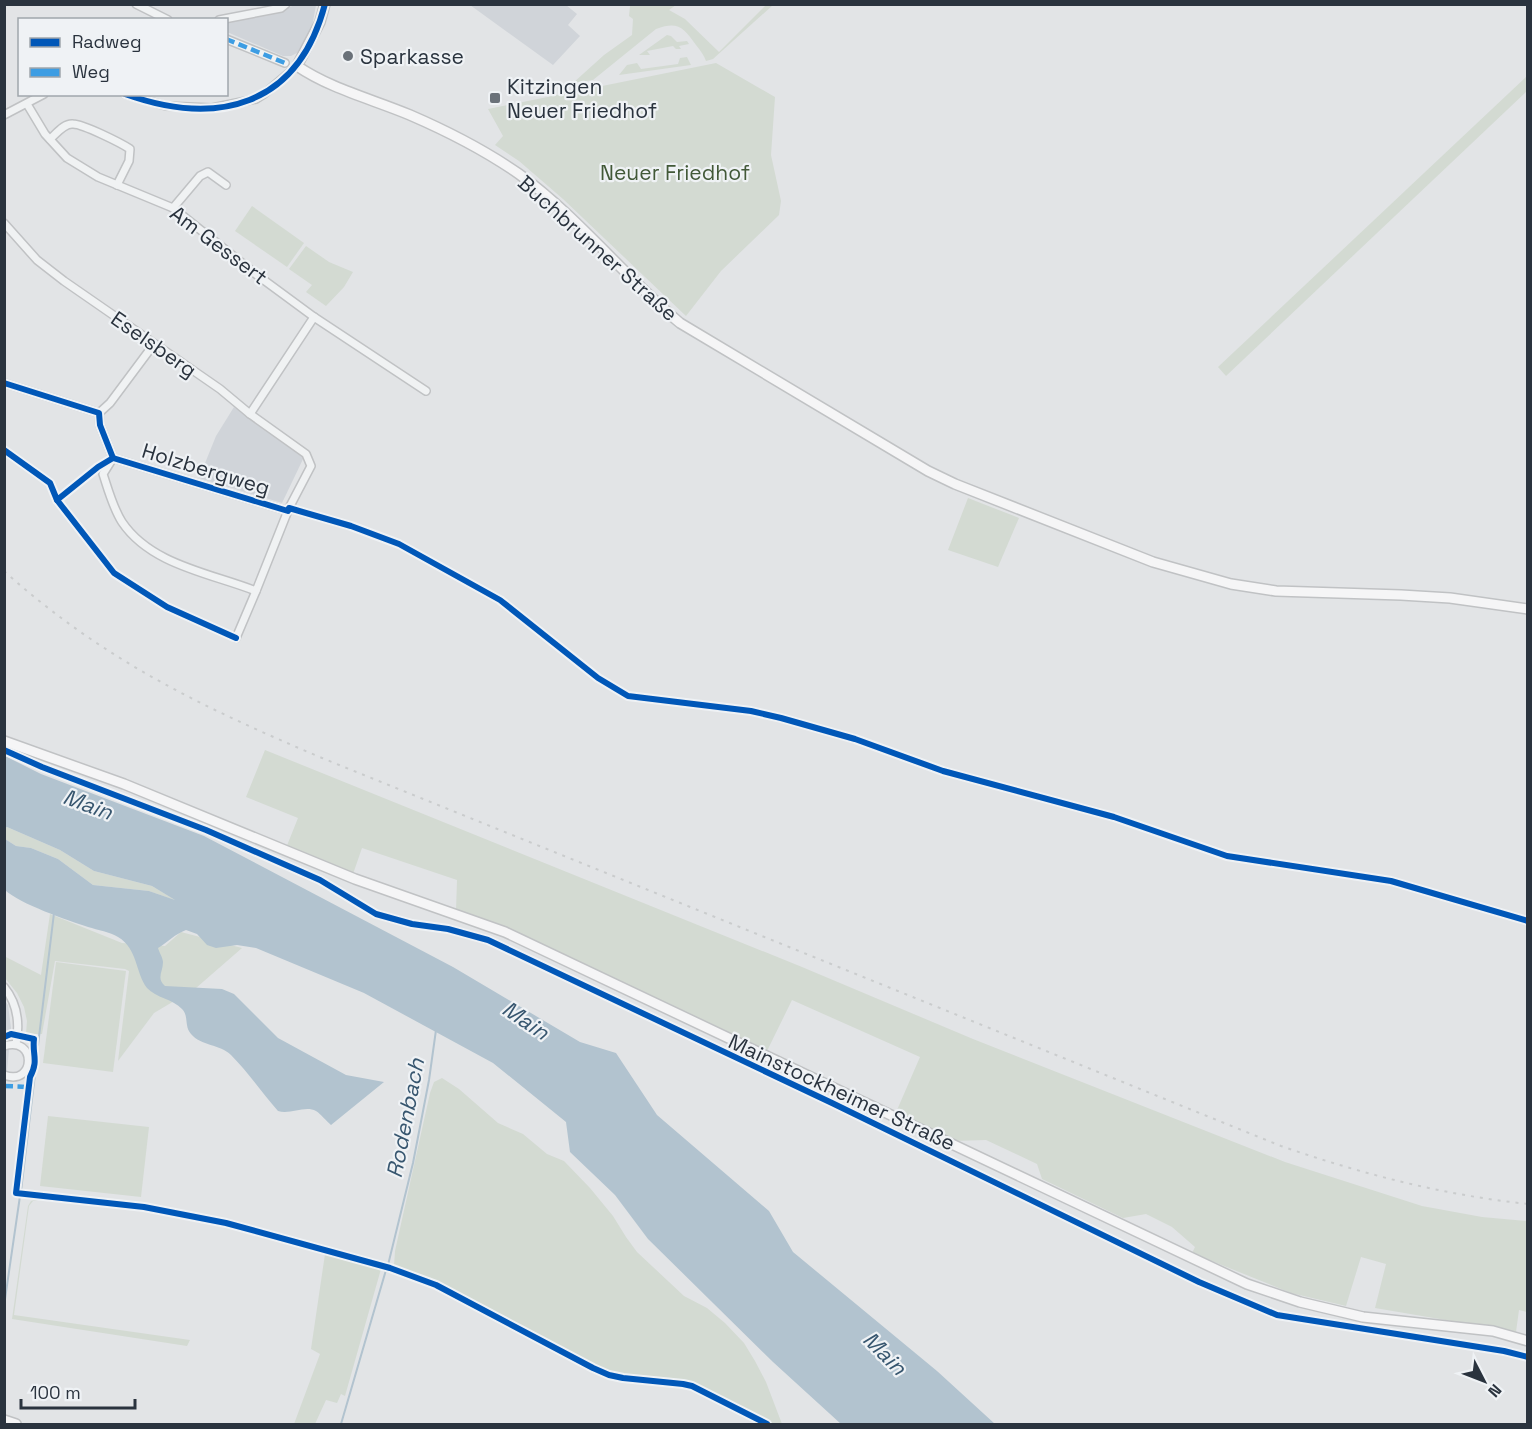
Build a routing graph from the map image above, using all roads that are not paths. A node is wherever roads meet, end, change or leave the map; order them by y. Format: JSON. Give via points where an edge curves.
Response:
{"nodes":[{"id":1,"x":136,"y":4,"type":"edge"},
{"id":2,"x":286,"y":4,"type":"edge"},
{"id":3,"x":325,"y":4,"type":"edge"},
{"id":4,"x":164,"y":18,"type":"edge"},
{"id":5,"x":228,"y":18,"type":"edge"},
{"id":6,"x":228,"y":40,"type":"edge"},
{"id":7,"x":285,"y":63,"type":"dead end"},
{"id":8,"x":297,"y":66,"type":"junction"},
{"id":9,"x":41,"y":96,"type":"edge"},
{"id":10,"x":132,"y":96,"type":"edge"},
{"id":11,"x":27,"y":104,"type":"junction"},
{"id":12,"x":4,"y":115,"type":"edge"},
{"id":13,"x":50,"y":139,"type":"junction"},
{"id":14,"x":117,"y":185,"type":"junction"},
{"id":15,"x":226,"y":185,"type":"dead end"},
{"id":16,"x":172,"y":208,"type":"junction"},
{"id":17,"x":4,"y":223,"type":"edge"},
{"id":18,"x":314,"y":317,"type":"junction"},
{"id":19,"x":154,"y":344,"type":"junction"},
{"id":20,"x":4,"y":383,"type":"edge"},
{"id":21,"x":426,"y":391,"type":"dead end"},
{"id":22,"x":99,"y":413,"type":"junction"},
{"id":23,"x":250,"y":414,"type":"junction"},
{"id":24,"x":113,"y":458,"type":"junction"},
{"id":25,"x":288,"y":511,"type":"junction"},
{"id":26,"x":256,"y":591,"type":"junction"},
{"id":27,"x":1527,"y":609,"type":"edge"},
{"id":28,"x":236,"y":638,"type":"dead end"},
{"id":29,"x":4,"y":741,"type":"edge"},
{"id":30,"x":4,"y":987,"type":"edge"},
{"id":31,"x":16,"y":1044,"type":"junction"},
{"id":32,"x":4,"y":1046,"type":"edge"},
{"id":33,"x":4,"y":1075,"type":"edge"},
{"id":34,"x":1527,"y":1341,"type":"edge"},
{"id":35,"x":4,"y":1420,"type":"edge"},
{"id":36,"x":16,"y":1425,"type":"edge"}],
"edges":[{"from":1,"to":4,"type":"street"},
{"from":2,"to":5,"type":"street"},
{"from":3,"to":8,"type":"main road"},
{"from":6,"to":7,"type":"street"},
{"from":8,"to":10,"type":"street","via":[[256,99],[212,108],[166,106]]},
{"from":8,"to":27,"type":"main road","name":"Buchbrunner Straße","via":[[330,85],[411,115],[510,169],[568,216],[680,323],[902,457],[955,484],[1153,562],[1232,584],[1276,591],[1450,598]]},
{"from":9,"to":11,"type":"street"},
{"from":11,"to":12,"type":"street"},
{"from":11,"to":13,"type":"street","name":"Am Gessert"},
{"from":13,"to":14,"type":"street","name":"Am Gessert","via":[[67,158]]},
{"from":13,"to":14,"type":"street","via":[[73,124],[130,149],[129,161]]},
{"from":14,"to":16,"type":"street","name":"Am Gessert"},
{"from":15,"to":16,"type":"street","via":[[208,172]]},
{"from":16,"to":18,"type":"street","name":"Am Gessert"},
{"from":17,"to":19,"type":"street","name":"Eselsberg","via":[[37,260]]},
{"from":18,"to":21,"type":"street","name":"Am Gessert"},
{"from":18,"to":23,"type":"street"},
{"from":19,"to":22,"type":"street"},
{"from":19,"to":23,"type":"street","name":"Eselsberg"},
{"from":20,"to":22,"type":"street"},
{"from":22,"to":24,"type":"street"},
{"from":23,"to":25,"type":"street","name":"Eselsberg","via":[[309,459],[310,466]]},
{"from":24,"to":25,"type":"street","name":"Holzbergweg"},
{"from":24,"to":26,"type":"street","via":[[103,474],[120,520],[138,542],[158,555]]},
{"from":25,"to":26,"type":"street"},
{"from":26,"to":28,"type":"street"},
{"from":29,"to":34,"type":"main road","name":"Mainstockheimer Straße","via":[[124,784],[355,879],[505,932],[1247,1284],[1363,1317],[1493,1331]]},
{"from":30,"to":31,"type":"street","via":[[14,1001],[18,1018]]},
{"from":31,"to":32,"type":"street"},
{"from":31,"to":33,"type":"street","via":[[26,1050],[28,1065],[18,1076]]},
{"from":35,"to":36,"type":"main road"}]}
